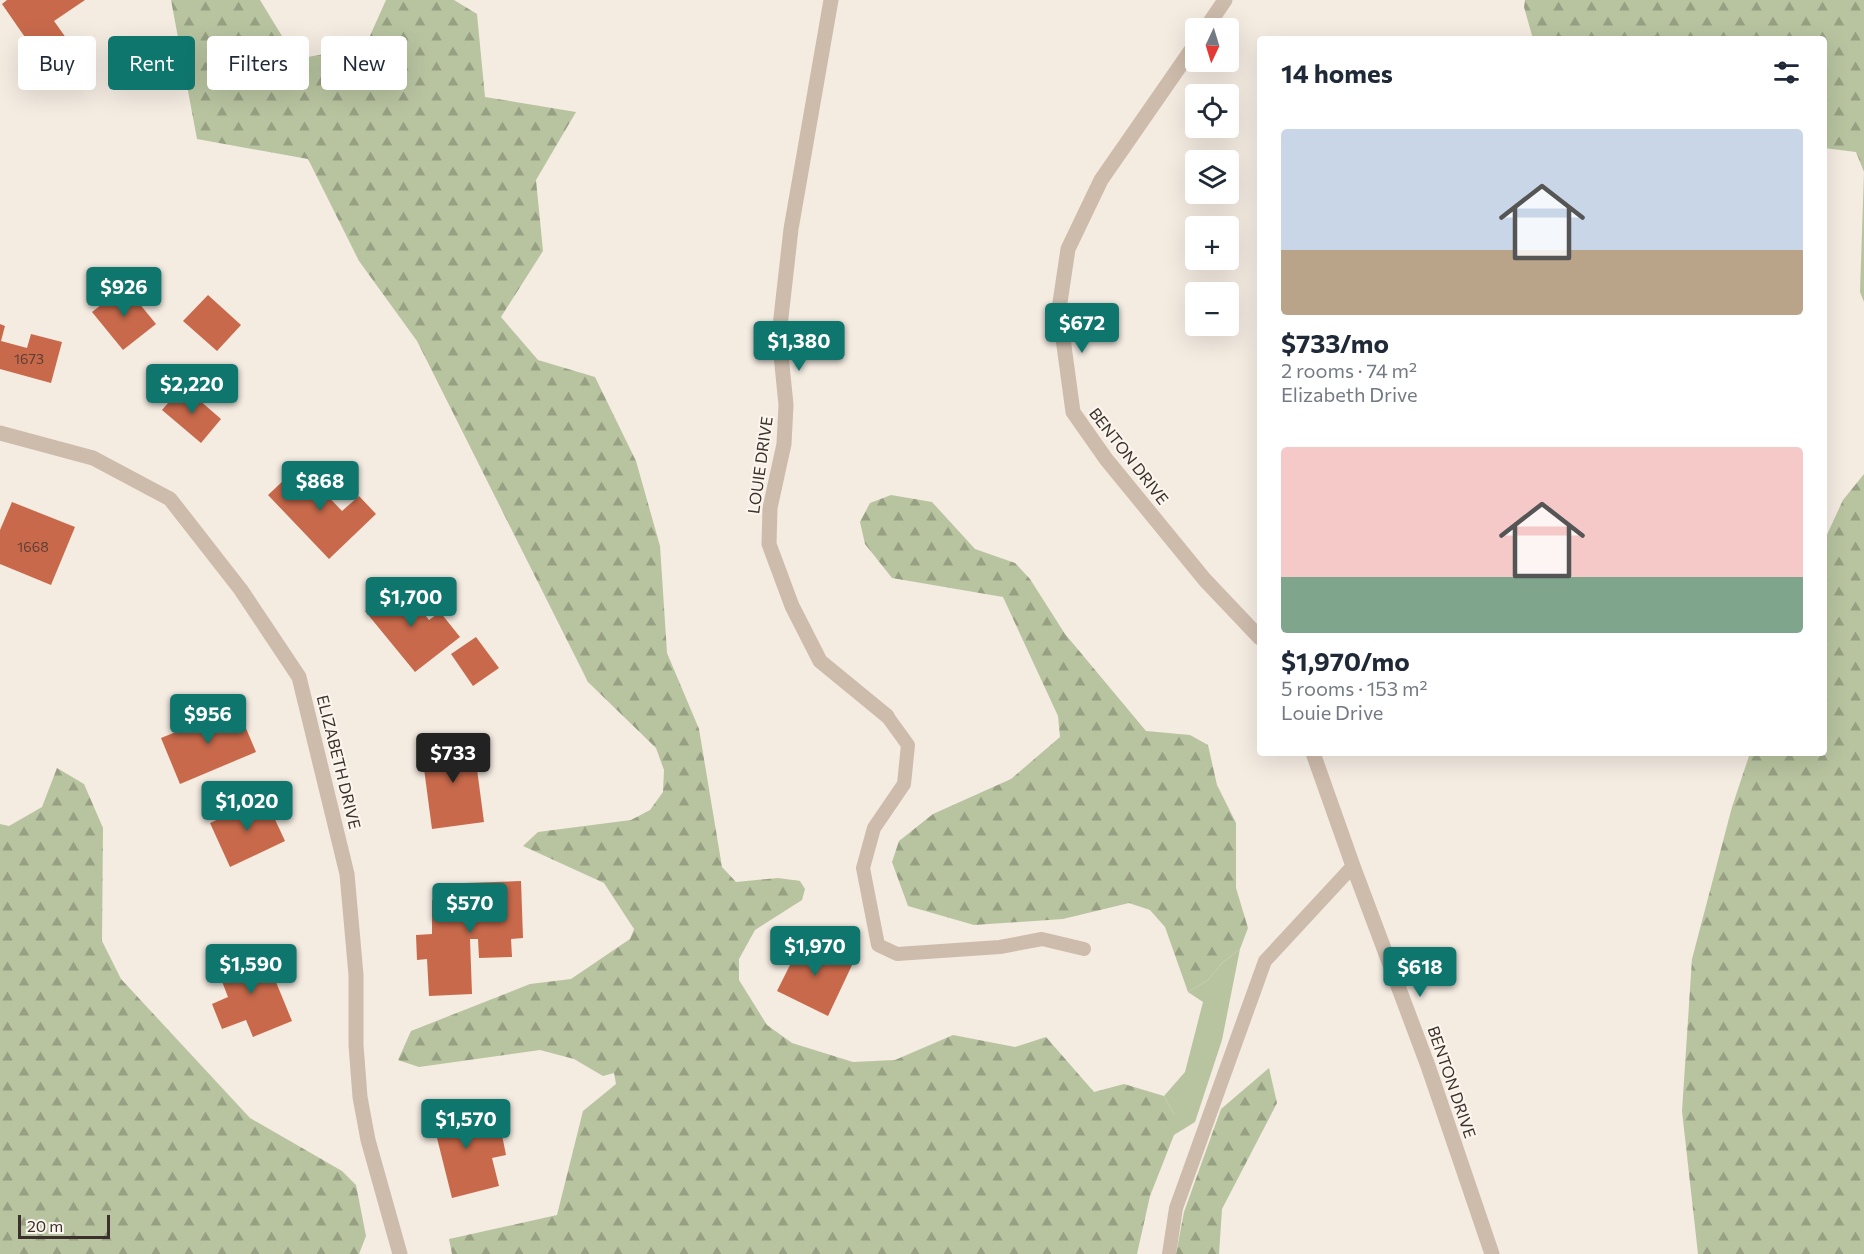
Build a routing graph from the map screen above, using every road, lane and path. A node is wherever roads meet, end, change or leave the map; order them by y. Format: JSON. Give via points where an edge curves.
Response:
{"nodes":[{"id":1,"x":831,"y":0,"type":"edge"},
{"id":2,"x":1225,"y":0,"type":"edge"},
{"id":3,"x":1213,"y":18,"type":"edge"},
{"id":4,"x":1185,"y":59,"type":"edge"},
{"id":5,"x":0,"y":433,"type":"edge"},
{"id":6,"x":1257,"y":634,"type":"edge"},
{"id":7,"x":887,"y":717,"type":"joint"},
{"id":8,"x":1314,"y":756,"type":"edge"},
{"id":9,"x":1353,"y":866,"type":"junction"},
{"id":10,"x":1084,"y":949,"type":"dead end"},
{"id":11,"x":400,"y":1254,"type":"edge"},
{"id":12,"x":1169,"y":1254,"type":"edge"},
{"id":13,"x":1492,"y":1254,"type":"edge"}],
"edges":[{"from":1,"to":7,"type":"street","name":"LOUIE DRIVE","via":[[791,229],[779,336],[786,405],[784,434],[770,508],[769,544],[792,606],[820,661]]},
{"from":2,"to":3,"type":"street"},
{"from":4,"to":6,"type":"street","name":"BENTON DRIVE","via":[[1101,180],[1068,249],[1059,309],[1073,412],[1106,459],[1205,580]]},
{"from":5,"to":11,"type":"street","name":"ELIZABETH DRIVE","via":[[93,458],[170,499],[241,590],[299,677],[347,874],[356,975],[360,1098]]},
{"from":7,"to":10,"type":"lane","via":[[908,745],[904,784],[874,828],[864,868],[878,945],[897,954],[1000,947],[1042,939]]},
{"from":8,"to":9,"type":"street","name":"BENTON DRIVE"},
{"from":9,"to":12,"type":"lane","via":[[1265,961],[1176,1208]]},
{"from":9,"to":13,"type":"street","name":"BENTON DRIVE","via":[[1428,1066]]}]}
